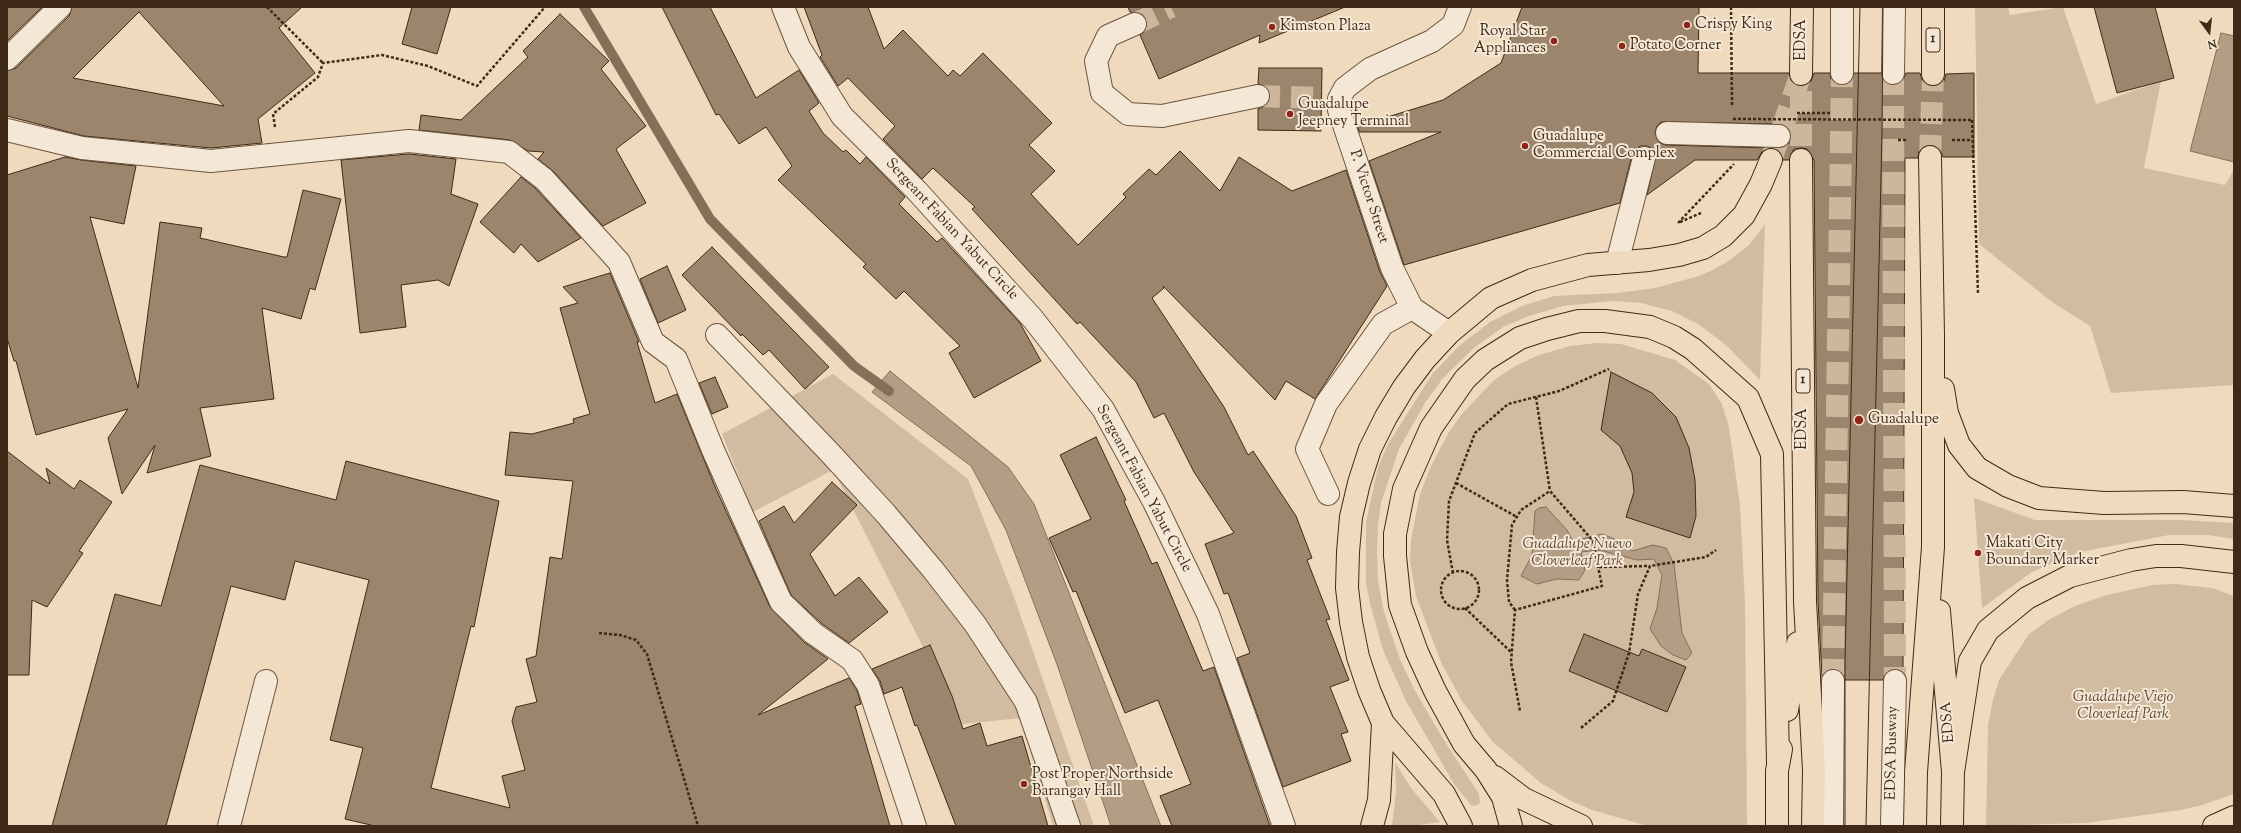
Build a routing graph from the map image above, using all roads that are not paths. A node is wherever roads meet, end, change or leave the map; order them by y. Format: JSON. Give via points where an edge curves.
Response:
{"nodes":[{"id":1,"x":60,"y":7,"type":"edge"},
{"id":2,"x":783,"y":7,"type":"edge"},
{"id":3,"x":1460,"y":7,"type":"edge"},
{"id":4,"x":1802,"y":7,"type":"edge"},
{"id":5,"x":1842,"y":7,"type":"edge"},
{"id":6,"x":1894,"y":7,"type":"edge"},
{"id":7,"x":1933,"y":7,"type":"edge"},
{"id":8,"x":1135,"y":24,"type":"tunnel mouth"},
{"id":9,"x":7,"y":59,"type":"edge"},
{"id":10,"x":1842,"y":73,"type":"tunnel mouth"},
{"id":11,"x":1893,"y":73,"type":"tunnel mouth"},
{"id":12,"x":1801,"y":74,"type":"tunnel mouth"},
{"id":13,"x":1933,"y":74,"type":"tunnel mouth"},
{"id":14,"x":1258,"y":96,"type":"tunnel mouth"},
{"id":15,"x":7,"y":130,"type":"edge"},
{"id":16,"x":1667,"y":133,"type":"dead end"},
{"id":17,"x":1779,"y":136,"type":"dead end"},
{"id":18,"x":1930,"y":157,"type":"tunnel mouth"},
{"id":19,"x":1644,"y":158,"type":"dead end"},
{"id":20,"x":1771,"y":160,"type":"tunnel mouth"},
{"id":21,"x":1801,"y":160,"type":"tunnel mouth"},
{"id":22,"x":1617,"y":263,"type":"junction"},
{"id":23,"x":1412,"y":308,"type":"junction"},
{"id":24,"x":1449,"y":333,"type":"junction"},
{"id":25,"x":717,"y":335,"type":"dead end"},
{"id":26,"x":1933,"y":336,"type":"junction"},
{"id":27,"x":1328,"y":494,"type":"dead end"},
{"id":28,"x":2234,"y":506,"type":"edge"},
{"id":29,"x":1933,"y":546,"type":"junction"},
{"id":30,"x":2234,"y":562,"type":"edge"},
{"id":31,"x":1805,"y":601,"type":"junction"},
{"id":32,"x":266,"y":681,"type":"dead end"},
{"id":33,"x":1833,"y":681,"type":"tunnel mouth"},
{"id":34,"x":1895,"y":681,"type":"tunnel mouth"},
{"id":35,"x":1383,"y":723,"type":"junction"},
{"id":36,"x":1778,"y":767,"type":"junction"},
{"id":37,"x":1486,"y":770,"type":"junction"},
{"id":38,"x":1823,"y":771,"type":"junction"},
{"id":39,"x":1953,"y":777,"type":"junction"},
{"id":40,"x":2234,"y":817,"type":"edge"},
{"id":41,"x":229,"y":826,"type":"edge"},
{"id":42,"x":915,"y":826,"type":"edge"},
{"id":43,"x":1068,"y":826,"type":"edge"},
{"id":44,"x":1284,"y":826,"type":"edge"},
{"id":45,"x":1372,"y":826,"type":"edge"},
{"id":46,"x":1461,"y":826,"type":"edge"},
{"id":47,"x":1511,"y":826,"type":"edge"},
{"id":48,"x":1581,"y":826,"type":"edge"},
{"id":49,"x":1777,"y":826,"type":"edge"},
{"id":50,"x":1813,"y":826,"type":"edge"},
{"id":51,"x":1832,"y":826,"type":"edge"},
{"id":52,"x":1892,"y":826,"type":"edge"},
{"id":53,"x":1915,"y":826,"type":"edge"},
{"id":54,"x":1952,"y":826,"type":"edge"},
{"id":55,"x":2214,"y":826,"type":"edge"}],
"edges":[{"from":1,"to":9,"type":"street"},
{"from":2,"to":44,"type":"street","name":"Sergeant Fabian Yabut Circle","via":[[798,47],[842,116],[918,191],[1033,319],[1103,409],[1154,502],[1208,614]]},
{"from":3,"to":23,"type":"street","name":"P. Victor Street","via":[[1453,25],[1432,41],[1370,68],[1330,98],[1339,110],[1392,268]]},
{"from":4,"to":12,"type":"highway","name":"EDSA"},
{"from":5,"to":10,"type":"street"},
{"from":6,"to":11,"type":"street"},
{"from":7,"to":13,"type":"highway","number":"1"},
{"from":8,"to":14,"type":"street","via":[[1108,36],[1096,61],[1102,93],[1128,114],[1162,116]]},
{"from":15,"to":42,"type":"street","via":[[82,148],[211,161],[409,141],[509,152],[544,179],[619,262],[653,342],[676,359],[713,450],[781,602],[813,633],[852,660],[868,685]]},
{"from":16,"to":17,"type":"street"},
{"from":18,"to":26,"type":"highway","name":"EDSA"},
{"from":19,"to":22,"type":"street"},
{"from":20,"to":22,"type":"highway","via":[[1744,215],[1712,244],[1679,255]]},
{"from":21,"to":31,"type":"highway","name":"EDSA","number":"1"},
{"from":22,"to":24,"type":"highway","via":[[1588,265],[1532,280],[1491,298]]},
{"from":23,"to":24,"type":"street","name":"P. Victor Street"},
{"from":23,"to":27,"type":"street","via":[[1383,324],[1326,404],[1307,449]]},
{"from":24,"to":35,"type":"highway","via":[[1420,364],[1386,417],[1370,449],[1352,517],[1347,588],[1351,622],[1358,657]]},
{"from":25,"to":43,"type":"street","via":[[886,514],[975,624],[1026,702]]},
{"from":26,"to":28,"type":"highway","via":[[1947,413],[1958,445],[1977,468],[2001,482],[2039,498],[2104,504],[2183,502]]},
{"from":26,"to":29,"type":"highway","name":"EDSA"},
{"from":29,"to":39,"type":"highway","name":"EDSA"},
{"from":29,"to":53,"type":"highway","name":"EDSA","via":[[1916,772]]},
{"from":30,"to":39,"type":"highway","via":[[2181,556],[2130,560],[2070,576],[2022,602],[1988,630],[1970,661]]},
{"from":31,"to":36,"type":"highway","name":"EDSA","number":"1"},
{"from":31,"to":38,"type":"highway","name":"EDSA","number":"1"},
{"from":32,"to":41,"type":"street"},
{"from":33,"to":38,"type":"street"},
{"from":34,"to":52,"type":"street","name":"EDSA Busway"},
{"from":35,"to":45,"type":"highway","via":[[1378,800]]},
{"from":35,"to":46,"type":"highway","via":[[1444,794]]},
{"from":36,"to":37,"type":"highway","via":[[1772,454],[1748,398],[1712,364],[1674,337],[1650,327],[1605,321],[1579,321],[1520,338],[1486,360],[1465,379],[1430,428],[1404,489],[1395,534],[1400,605],[1435,691],[1464,744]]},
{"from":36,"to":49,"type":"highway","name":"EDSA","number":"1"},
{"from":37,"to":47,"type":"highway","via":[[1503,797]]},
{"from":37,"to":48,"type":"highway","via":[[1524,799]]},
{"from":38,"to":50,"type":"highway","name":"EDSA","number":"1"},
{"from":38,"to":51,"type":"street"},
{"from":39,"to":54,"type":"highway","name":"EDSA"},
{"from":40,"to":55,"type":"highway"}]}
